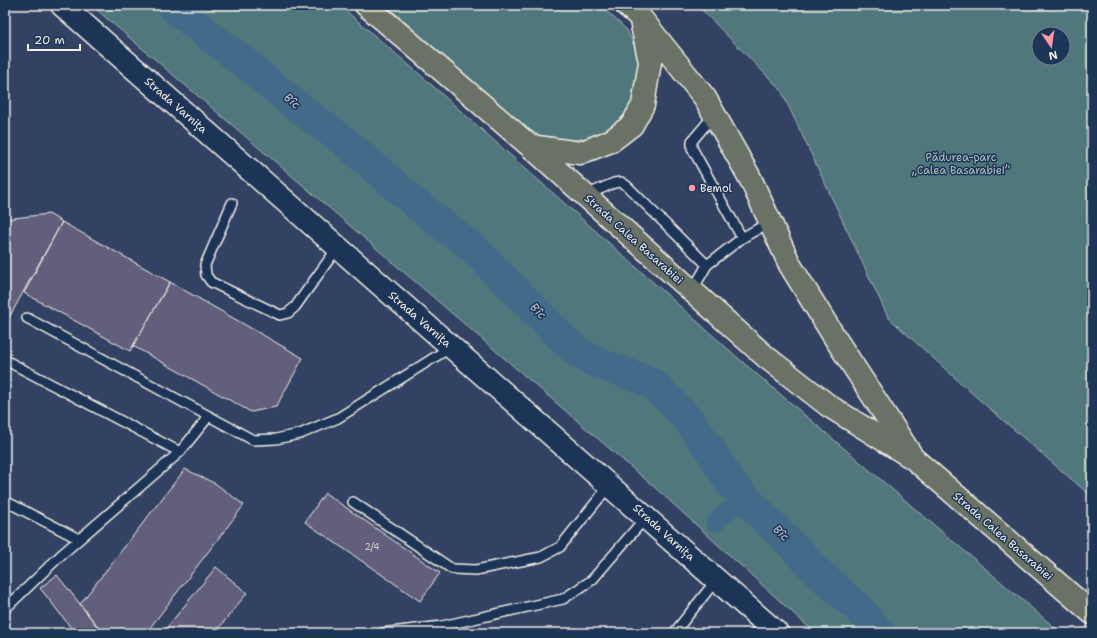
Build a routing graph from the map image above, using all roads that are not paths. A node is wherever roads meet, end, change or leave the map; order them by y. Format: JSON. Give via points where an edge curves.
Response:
{"nodes":[{"id":1,"x":62,"y":5,"type":"edge"},
{"id":2,"x":366,"y":5,"type":"edge"},
{"id":3,"x":633,"y":11,"type":"edge"},
{"id":4,"x":714,"y":115,"type":"junction"},
{"id":5,"x":530,"y":146,"type":"junction"},
{"id":6,"x":585,"y":195,"type":"junction"},
{"id":7,"x":232,"y":203,"type":"dead end"},
{"id":8,"x":770,"y":222,"type":"junction"},
{"id":9,"x":742,"y":238,"type":"junction"},
{"id":10,"x":338,"y":247,"type":"junction"},
{"id":11,"x":707,"y":265,"type":"junction"},
{"id":12,"x":692,"y":291,"type":"junction"},
{"id":13,"x":27,"y":318,"type":"dead end"},
{"id":14,"x":452,"y":347,"type":"junction"},
{"id":15,"x":5,"y":360,"type":"edge"},
{"id":16,"x":208,"y":416,"type":"junction"},
{"id":17,"x":180,"y":452,"type":"junction"},
{"id":18,"x":914,"y":459,"type":"junction"},
{"id":19,"x":610,"y":484,"type":"junction"},
{"id":20,"x":5,"y":501,"type":"edge"},
{"id":21,"x":353,"y":502,"type":"dead end"},
{"id":22,"x":646,"y":517,"type":"junction"},
{"id":23,"x":79,"y":539,"type":"junction"},
{"id":24,"x":717,"y":579,"type":"junction"},
{"id":25,"x":5,"y":609,"type":"edge"},
{"id":26,"x":1092,"y":613,"type":"edge"},
{"id":27,"x":382,"y":633,"type":"edge"},
{"id":28,"x":674,"y":633,"type":"edge"},
{"id":29,"x":777,"y":633,"type":"edge"}],
"edges":[{"from":1,"to":10,"type":"street","name":"Strada Varnița"},
{"from":2,"to":5,"type":"main road","name":"Strada Calea Basarabiei"},
{"from":3,"to":4,"type":"main road","name":"Strada Calea Basarabiei","via":[[705,98]]},
{"from":3,"to":5,"type":"main road","via":[[650,62],[643,105],[632,125],[611,141],[580,153]]},
{"from":4,"to":8,"type":"main road","name":"Strada Calea Basarabiei","via":[[750,178]]},
{"from":4,"to":9,"type":"lane","via":[[692,141],[692,148]]},
{"from":5,"to":6,"type":"main road","name":"Strada Calea Basarabiei"},
{"from":6,"to":11,"type":"lane","via":[[621,182]]},
{"from":6,"to":12,"type":"main road","name":"Strada Calea Basarabiei"},
{"from":7,"to":10,"type":"lane","via":[[206,265],[206,275],[211,282],[280,315],[295,307]]},
{"from":8,"to":9,"type":"lane"},
{"from":8,"to":18,"type":"main road","name":"Strada Calea Basarabiei","via":[[790,265]]},
{"from":9,"to":11,"type":"lane"},
{"from":10,"to":14,"type":"street","name":"Strada Varnița"},
{"from":11,"to":12,"type":"lane"},
{"from":12,"to":18,"type":"main road","name":"Strada Calea Basarabiei","via":[[766,357],[829,406]]},
{"from":13,"to":16,"type":"lane"},
{"from":14,"to":16,"type":"lane","via":[[338,418],[300,434],[253,440]]},
{"from":14,"to":19,"type":"street","name":"Strada Varnița"},
{"from":15,"to":17,"type":"lane"},
{"from":16,"to":17,"type":"lane"},
{"from":17,"to":23,"type":"lane"},
{"from":18,"to":26,"type":"main road","name":"Strada Calea Basarabiei"},
{"from":19,"to":21,"type":"lane","via":[[560,547],[541,557],[476,570],[452,570]]},
{"from":19,"to":22,"type":"street","name":"Strada Varnița"},
{"from":20,"to":23,"type":"lane"},
{"from":22,"to":24,"type":"street","name":"Strada Varnița"},
{"from":22,"to":27,"type":"lane","via":[[592,580],[563,600],[442,626]]},
{"from":23,"to":25,"type":"lane"},
{"from":24,"to":28,"type":"lane"},
{"from":24,"to":29,"type":"street","name":"Strada Varnița"}]}
